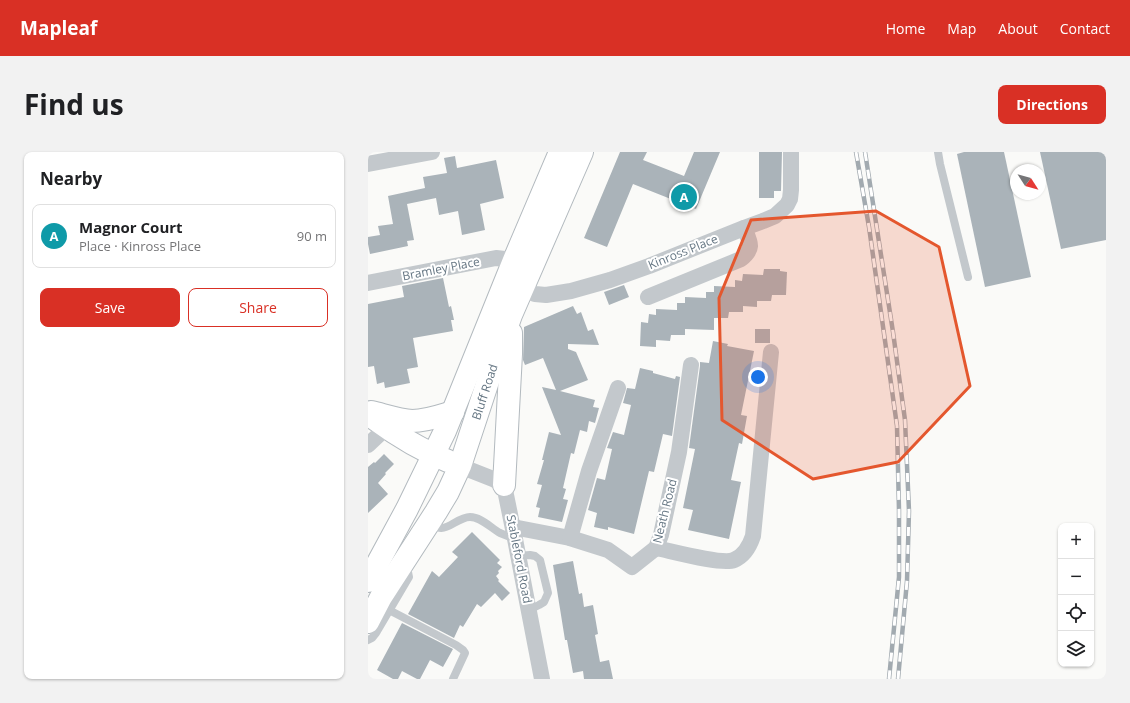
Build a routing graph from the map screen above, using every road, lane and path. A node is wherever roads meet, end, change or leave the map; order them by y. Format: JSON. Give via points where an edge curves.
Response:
{"nodes":[{"id":1,"x":432,"y":152,"type":"edge"},
{"id":2,"x":560,"y":152,"type":"edge"},
{"id":3,"x":582,"y":152,"type":"edge"},
{"id":4,"x":791,"y":152,"type":"edge"},
{"id":5,"x":938,"y":152,"type":"edge"},
{"id":6,"x":372,"y":160,"type":"edge"},
{"id":7,"x":744,"y":228,"type":"junction"},
{"id":8,"x":514,"y":260,"type":"junction"},
{"id":9,"x":968,"y":277,"type":"dead end"},
{"id":10,"x":368,"y":282,"type":"edge"},
{"id":11,"x":522,"y":289,"type":"junction"},
{"id":12,"x":648,"y":297,"type":"dead end"},
{"id":13,"x":511,"y":315,"type":"junction"},
{"id":14,"x":771,"y":352,"type":"dead end"},
{"id":15,"x":691,"y":365,"type":"dead end"},
{"id":16,"x":618,"y":388,"type":"dead end"},
{"id":17,"x":453,"y":412,"type":"junction"},
{"id":18,"x":368,"y":413,"type":"edge"},
{"id":19,"x":386,"y":428,"type":"junction"},
{"id":20,"x":368,"y":445,"type":"edge"},
{"id":21,"x":434,"y":456,"type":"junction"},
{"id":22,"x":460,"y":466,"type":"junction"},
{"id":23,"x":504,"y":486,"type":"junction"},
{"id":24,"x":429,"y":522,"type":"junction"},
{"id":25,"x":514,"y":533,"type":"junction"},
{"id":26,"x":570,"y":538,"type":"junction"},
{"id":27,"x":656,"y":548,"type":"junction"},
{"id":28,"x":518,"y":556,"type":"junction"},
{"id":29,"x":401,"y":565,"type":"junction"},
{"id":30,"x":368,"y":581,"type":"edge"},
{"id":31,"x":388,"y":610,"type":"junction"},
{"id":32,"x":529,"y":610,"type":"junction"},
{"id":33,"x":368,"y":622,"type":"edge"},
{"id":34,"x":368,"y":640,"type":"edge"},
{"id":35,"x":453,"y":679,"type":"edge"},
{"id":36,"x":542,"y":679,"type":"edge"}],
"edges":[{"from":1,"to":6,"type":"street"},
{"from":2,"to":8,"type":"main road","name":"Bluff Road"},
{"from":3,"to":11,"type":"main road","name":"Bluff Road"},
{"from":4,"to":7,"type":"street","name":"Kinross Place","via":[[791,190],[787,205],[775,216]]},
{"from":5,"to":9,"type":"lane"},
{"from":7,"to":11,"type":"street","name":"Kinross Place","via":[[649,266],[571,291],[535,294]]},
{"from":7,"to":12,"type":"street","via":[[751,246],[741,259]]},
{"from":8,"to":10,"type":"street","name":"Bramley Place","via":[[496,258]]},
{"from":8,"to":17,"type":"main road","name":"Bluff Road"},
{"from":11,"to":13,"type":"main road","name":"Bluff Road"},
{"from":13,"to":22,"type":"main road","name":"Bluff Road"},
{"from":13,"to":23,"type":"main road"},
{"from":14,"to":27,"type":"street","via":[[753,536],[750,544],[739,557],[726,561]]},
{"from":15,"to":27,"type":"street","name":"Neath Road","via":[[679,452]]},
{"from":16,"to":26,"type":"street","via":[[589,471]]},
{"from":17,"to":18,"type":"main road","via":[[412,421]]},
{"from":17,"to":21,"type":"main road","name":"Bluff Road"},
{"from":18,"to":19,"type":"main road"},
{"from":19,"to":20,"type":"street"},
{"from":19,"to":21,"type":"main road"},
{"from":21,"to":22,"type":"main road"},
{"from":21,"to":30,"type":"main road","name":"Bluff Road"},
{"from":22,"to":23,"type":"street"},
{"from":22,"to":24,"type":"main road","name":"Bluff Road","via":[[448,492]]},
{"from":23,"to":25,"type":"street","name":"Stableford Road"},
{"from":24,"to":25,"type":"lane","via":[[444,528],[465,517],[472,517],[500,533]]},
{"from":24,"to":29,"type":"main road","name":"Bluff Road"},
{"from":25,"to":26,"type":"street","name":"Neath Road"},
{"from":25,"to":28,"type":"street","name":"Stableford Road"},
{"from":26,"to":27,"type":"street","name":"Neath Road","via":[[608,550],[632,567]]},
{"from":28,"to":32,"type":"street","name":"Stableford Road"},
{"from":28,"to":32,"type":"lane","via":[[536,556],[540,560],[548,593],[544,602]]},
{"from":29,"to":31,"type":"lane","via":[[408,572],[408,577]]},
{"from":29,"to":33,"type":"main road","name":"Bluff Road"},
{"from":31,"to":34,"type":"lane","via":[[376,633]]},
{"from":31,"to":35,"type":"lane","via":[[464,650]]},
{"from":32,"to":36,"type":"street","name":"Stableford Road"}]}
